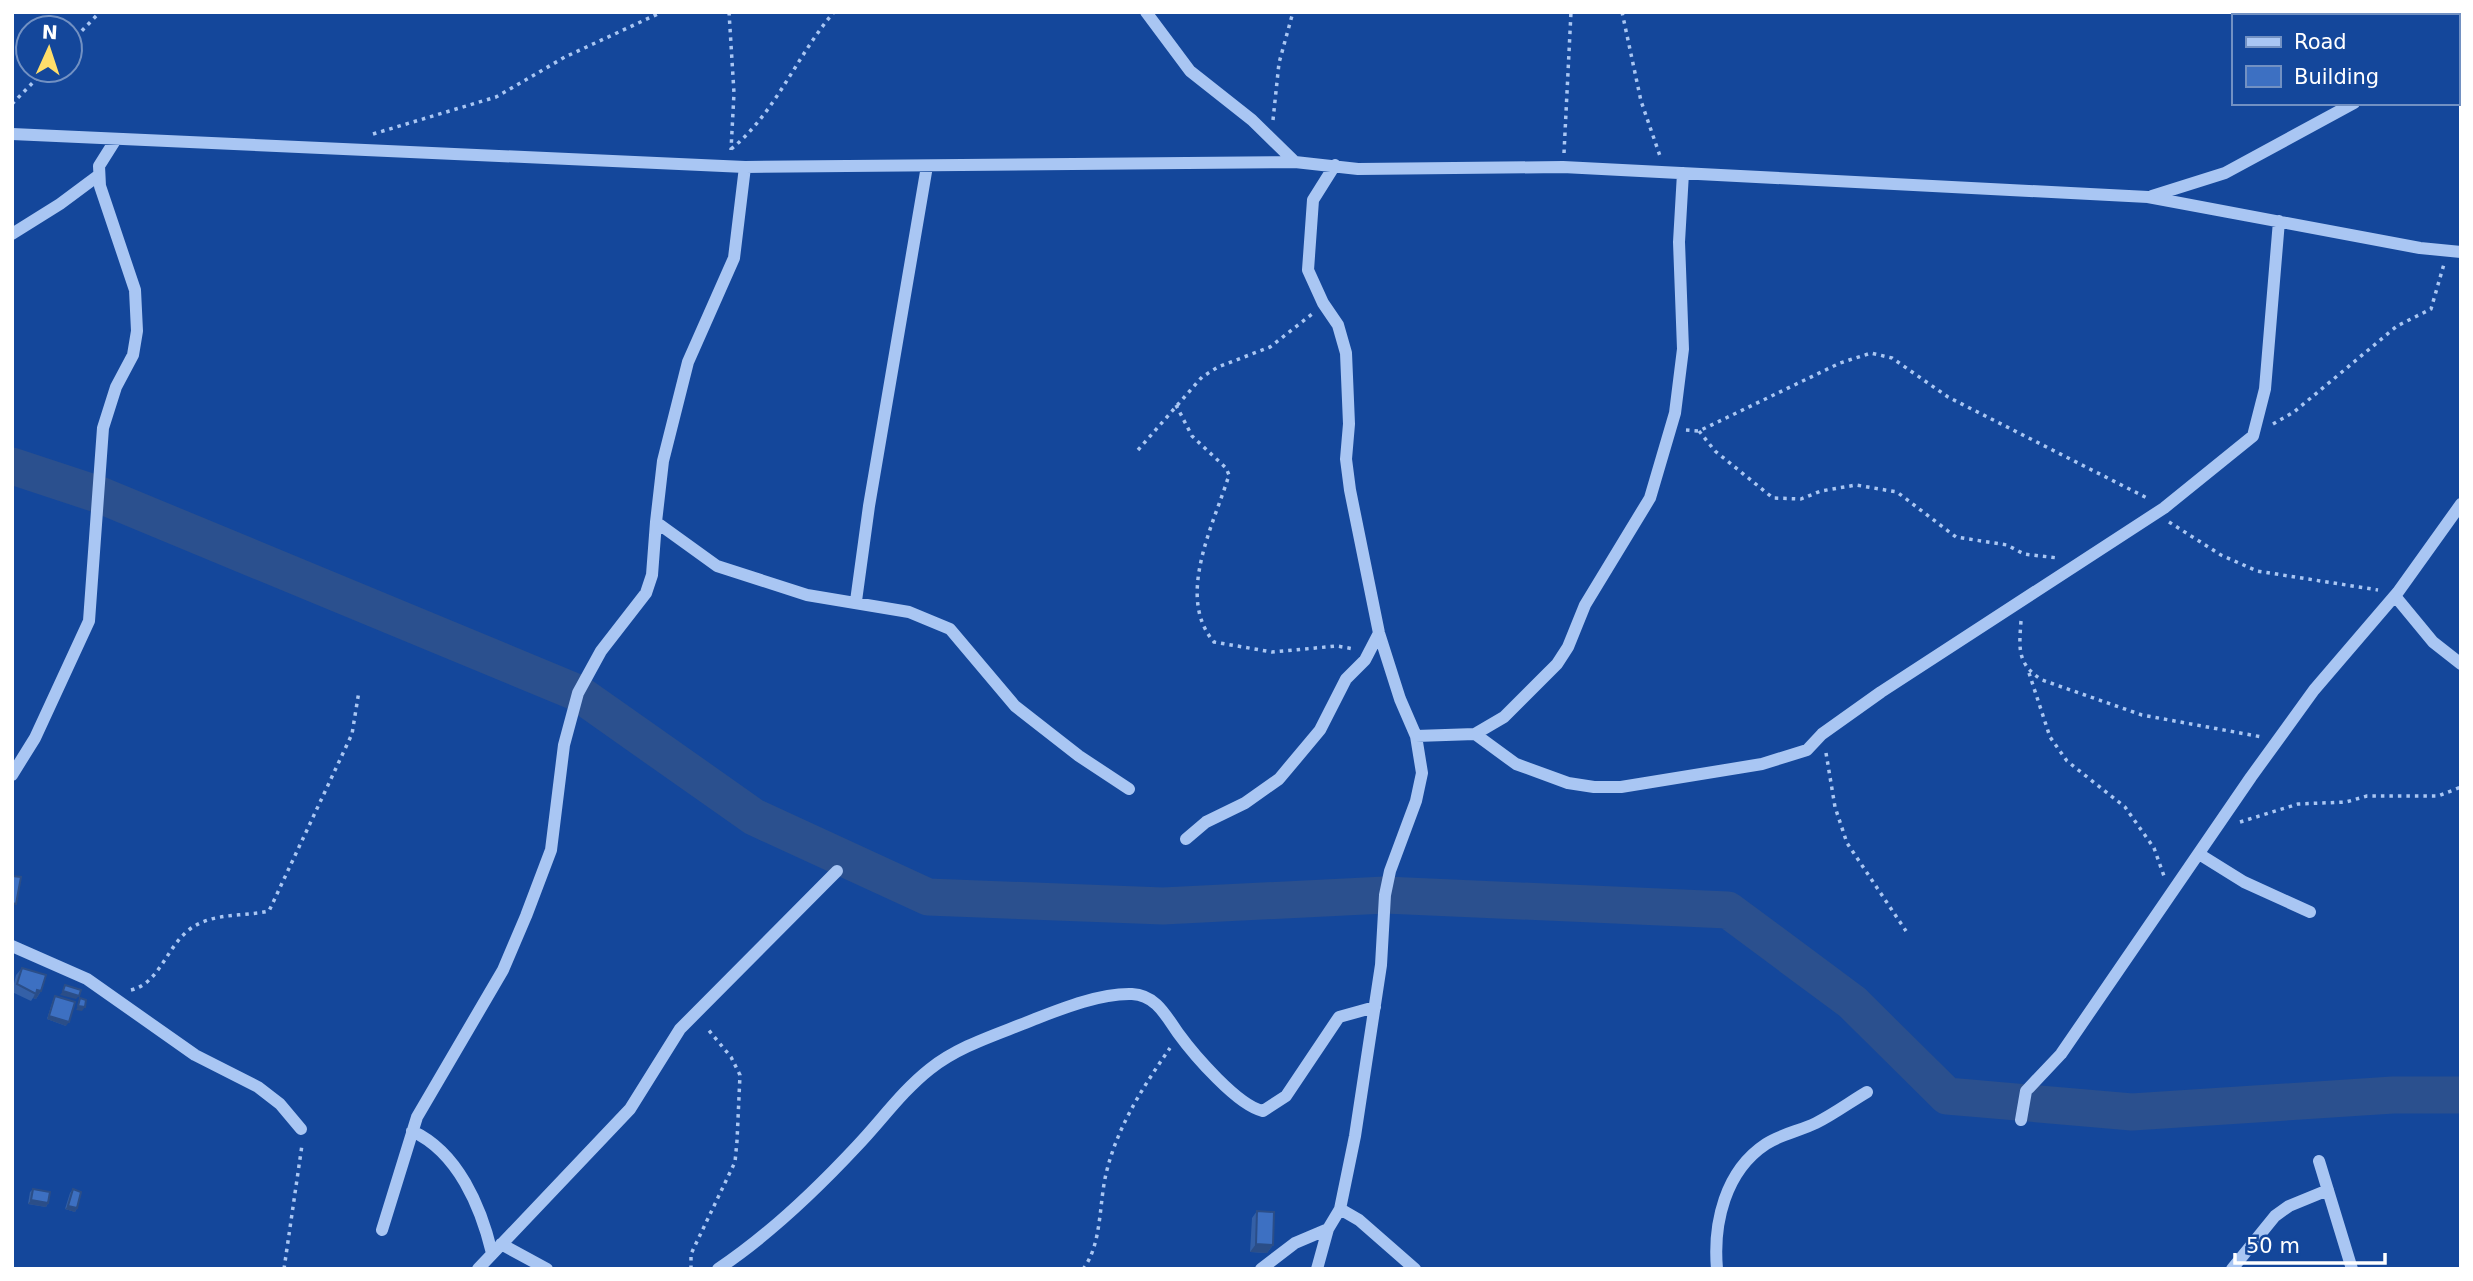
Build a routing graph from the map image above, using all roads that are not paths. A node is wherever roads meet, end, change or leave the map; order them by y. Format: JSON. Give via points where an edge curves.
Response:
{"nodes":[{"id":1,"x":1146,"y":12,"type":"edge"},
{"id":2,"x":2350,"y":105,"type":"edge"},
{"id":3,"x":12,"y":134,"type":"edge"},
{"id":4,"x":116,"y":138,"type":"junction"},
{"id":5,"x":1295,"y":162,"type":"junction"},
{"id":6,"x":1335,"y":165,"type":"junction"},
{"id":7,"x":927,"y":166,"type":"junction"},
{"id":8,"x":746,"y":167,"type":"junction"},
{"id":9,"x":1683,"y":173,"type":"junction"},
{"id":10,"x":99,"y":175,"type":"junction"},
{"id":11,"x":2148,"y":197,"type":"junction"},
{"id":12,"x":2279,"y":220,"type":"junction"},
{"id":13,"x":12,"y":234,"type":"edge"},
{"id":14,"x":2461,"y":252,"type":"edge"},
{"id":15,"x":2461,"y":504,"type":"edge"},
{"id":16,"x":656,"y":522,"type":"junction"},
{"id":17,"x":2397,"y":594,"type":"junction"},
{"id":18,"x":856,"y":601,"type":"junction"},
{"id":19,"x":1380,"y":633,"type":"junction"},
{"id":20,"x":2461,"y":664,"type":"edge"},
{"id":21,"x":1475,"y":734,"type":"junction"},
{"id":22,"x":1416,"y":736,"type":"junction"},
{"id":23,"x":12,"y":775,"type":"edge"},
{"id":24,"x":1129,"y":789,"type":"dead end"},
{"id":25,"x":1186,"y":839,"type":"dead end"},
{"id":26,"x":2199,"y":854,"type":"junction"},
{"id":27,"x":837,"y":871,"type":"dead end"},
{"id":28,"x":2310,"y":912,"type":"dead end"},
{"id":29,"x":12,"y":946,"type":"edge"},
{"id":30,"x":1375,"y":1007,"type":"junction"},
{"id":31,"x":1867,"y":1092,"type":"dead end"},
{"id":32,"x":2021,"y":1120,"type":"dead end"},
{"id":33,"x":301,"y":1129,"type":"road end"},
{"id":34,"x":412,"y":1131,"type":"junction"},
{"id":35,"x":2319,"y":1161,"type":"dead end"},
{"id":36,"x":2328,"y":1190,"type":"junction"},
{"id":37,"x":1340,"y":1209,"type":"junction"},
{"id":38,"x":1328,"y":1229,"type":"junction"},
{"id":39,"x":382,"y":1230,"type":"dead end"},
{"id":40,"x":496,"y":1249,"type":"junction"},
{"id":41,"x":478,"y":1269,"type":"edge"},
{"id":42,"x":547,"y":1269,"type":"edge"},
{"id":43,"x":718,"y":1269,"type":"edge"},
{"id":44,"x":1261,"y":1269,"type":"edge"},
{"id":45,"x":1317,"y":1269,"type":"edge"},
{"id":46,"x":1415,"y":1269,"type":"edge"},
{"id":47,"x":1717,"y":1269,"type":"edge"},
{"id":48,"x":2232,"y":1269,"type":"edge"},
{"id":49,"x":2352,"y":1269,"type":"edge"}],
"edges":[{"from":1,"to":5,"type":"street","via":[[1190,71]]},
{"from":2,"to":11,"type":"street","via":[[2225,173]]},
{"from":3,"to":4,"type":"street"},
{"from":4,"to":8,"type":"street"},
{"from":4,"to":10,"type":"street","via":[[102,157]]},
{"from":5,"to":6,"type":"street"},
{"from":5,"to":7,"type":"street"},
{"from":6,"to":9,"type":"street"},
{"from":6,"to":19,"type":"street","via":[[1313,200],[1308,270],[1338,325],[1346,353],[1346,458]]},
{"from":7,"to":8,"type":"street"},
{"from":7,"to":18,"type":"street"},
{"from":8,"to":16,"type":"street","via":[[734,258],[688,362],[663,461]]},
{"from":9,"to":11,"type":"street"},
{"from":9,"to":21,"type":"street","via":[[1679,242],[1683,349],[1670,429],[1650,498],[1585,605],[1557,664],[1504,717]]},
{"from":10,"to":13,"type":"street"},
{"from":10,"to":23,"type":"street","via":[[135,290],[137,331],[133,355],[116,387],[103,428],[89,621],[36,738]]},
{"from":11,"to":12,"type":"street"},
{"from":12,"to":14,"type":"street"},
{"from":12,"to":21,"type":"street","via":[[2266,389],[2253,436],[2160,511],[1822,734],[1807,750],[1792,757],[1608,787],[1568,783],[1516,764]]},
{"from":15,"to":17,"type":"street"},
{"from":16,"to":18,"type":"street","via":[[716,566],[807,595]]},
{"from":16,"to":34,"type":"street","via":[[646,593],[601,652],[578,693],[564,745],[551,850],[526,916],[503,970],[430,1092]]},
{"from":17,"to":20,"type":"street","via":[[2433,642]]},
{"from":17,"to":26,"type":"street","via":[[2314,690]]},
{"from":18,"to":24,"type":"street","via":[[909,612],[950,629],[1015,706]]},
{"from":19,"to":22,"type":"street"},
{"from":19,"to":25,"type":"street","via":[[1346,679],[1320,730],[1279,779]]},
{"from":21,"to":22,"type":"street"},
{"from":22,"to":30,"type":"street","via":[[1422,773],[1385,895]]},
{"from":26,"to":28,"type":"street","via":[[2244,882]]},
{"from":26,"to":32,"type":"street","via":[[2061,1055],[2031,1084]]},
{"from":27,"to":40,"type":"street","via":[[680,1029],[630,1109]]},
{"from":29,"to":33,"type":"street","via":[[87,979],[195,1055],[258,1087]]},
{"from":30,"to":37,"type":"street"},
{"from":30,"to":43,"type":"street","via":[[1339,1017],[1286,1096],[1263,1111],[1238,1096],[1151,1000],[1132,994],[1055,1011],[963,1048],[930,1069],[810,1194]]},
{"from":31,"to":47,"type":"street","via":[[1816,1123],[1766,1144],[1742,1167],[1721,1208]]},
{"from":34,"to":39,"type":"street"},
{"from":34,"to":40,"type":"street","via":[[453,1163]]},
{"from":35,"to":36,"type":"street"},
{"from":36,"to":48,"type":"street","via":[[2275,1216]]},
{"from":36,"to":49,"type":"street"},
{"from":37,"to":38,"type":"street"},
{"from":37,"to":46,"type":"street"},
{"from":38,"to":44,"type":"street","via":[[1295,1243]]},
{"from":38,"to":45,"type":"street"},
{"from":40,"to":41,"type":"street"},
{"from":40,"to":42,"type":"street"}]}
